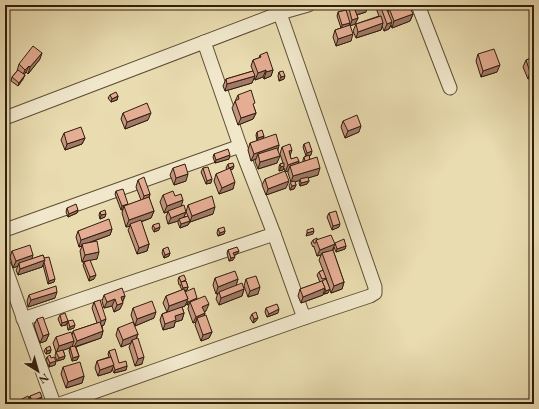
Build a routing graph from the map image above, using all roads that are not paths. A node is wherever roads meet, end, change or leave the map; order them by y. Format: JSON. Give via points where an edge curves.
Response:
{"nodes":[{"id":1,"x":308,"y":5,"type":"edge"},
{"id":2,"x":418,"y":5,"type":"edge"},
{"id":3,"x":278,"y":9,"type":"edge"},
{"id":4,"x":204,"y":42,"type":"junction"},
{"id":5,"x":450,"y":88,"type":"dead end"},
{"id":6,"x":5,"y":118,"type":"edge"},
{"id":7,"x":240,"y":146,"type":"junction"},
{"id":8,"x":5,"y":230,"type":"edge"},
{"id":9,"x":274,"y":234,"type":"junction"},
{"id":10,"x":5,"y":267,"type":"edge"},
{"id":11,"x":304,"y":318,"type":"junction"},
{"id":12,"x":23,"y":319,"type":"junction"},
{"id":13,"x":54,"y":404,"type":"edge"},
{"id":14,"x":60,"y":404,"type":"edge"}],
"edges":[{"from":1,"to":3,"type":"street"},
{"from":2,"to":5,"type":"street"},
{"from":3,"to":4,"type":"street"},
{"from":3,"to":11,"type":"street","via":[[375,287],[375,293],[370,296]]},
{"from":4,"to":6,"type":"street"},
{"from":4,"to":7,"type":"street"},
{"from":7,"to":8,"type":"street"},
{"from":7,"to":9,"type":"street"},
{"from":9,"to":11,"type":"street"},
{"from":9,"to":12,"type":"street"},
{"from":10,"to":12,"type":"street"},
{"from":11,"to":14,"type":"street"},
{"from":12,"to":13,"type":"street"}]}
